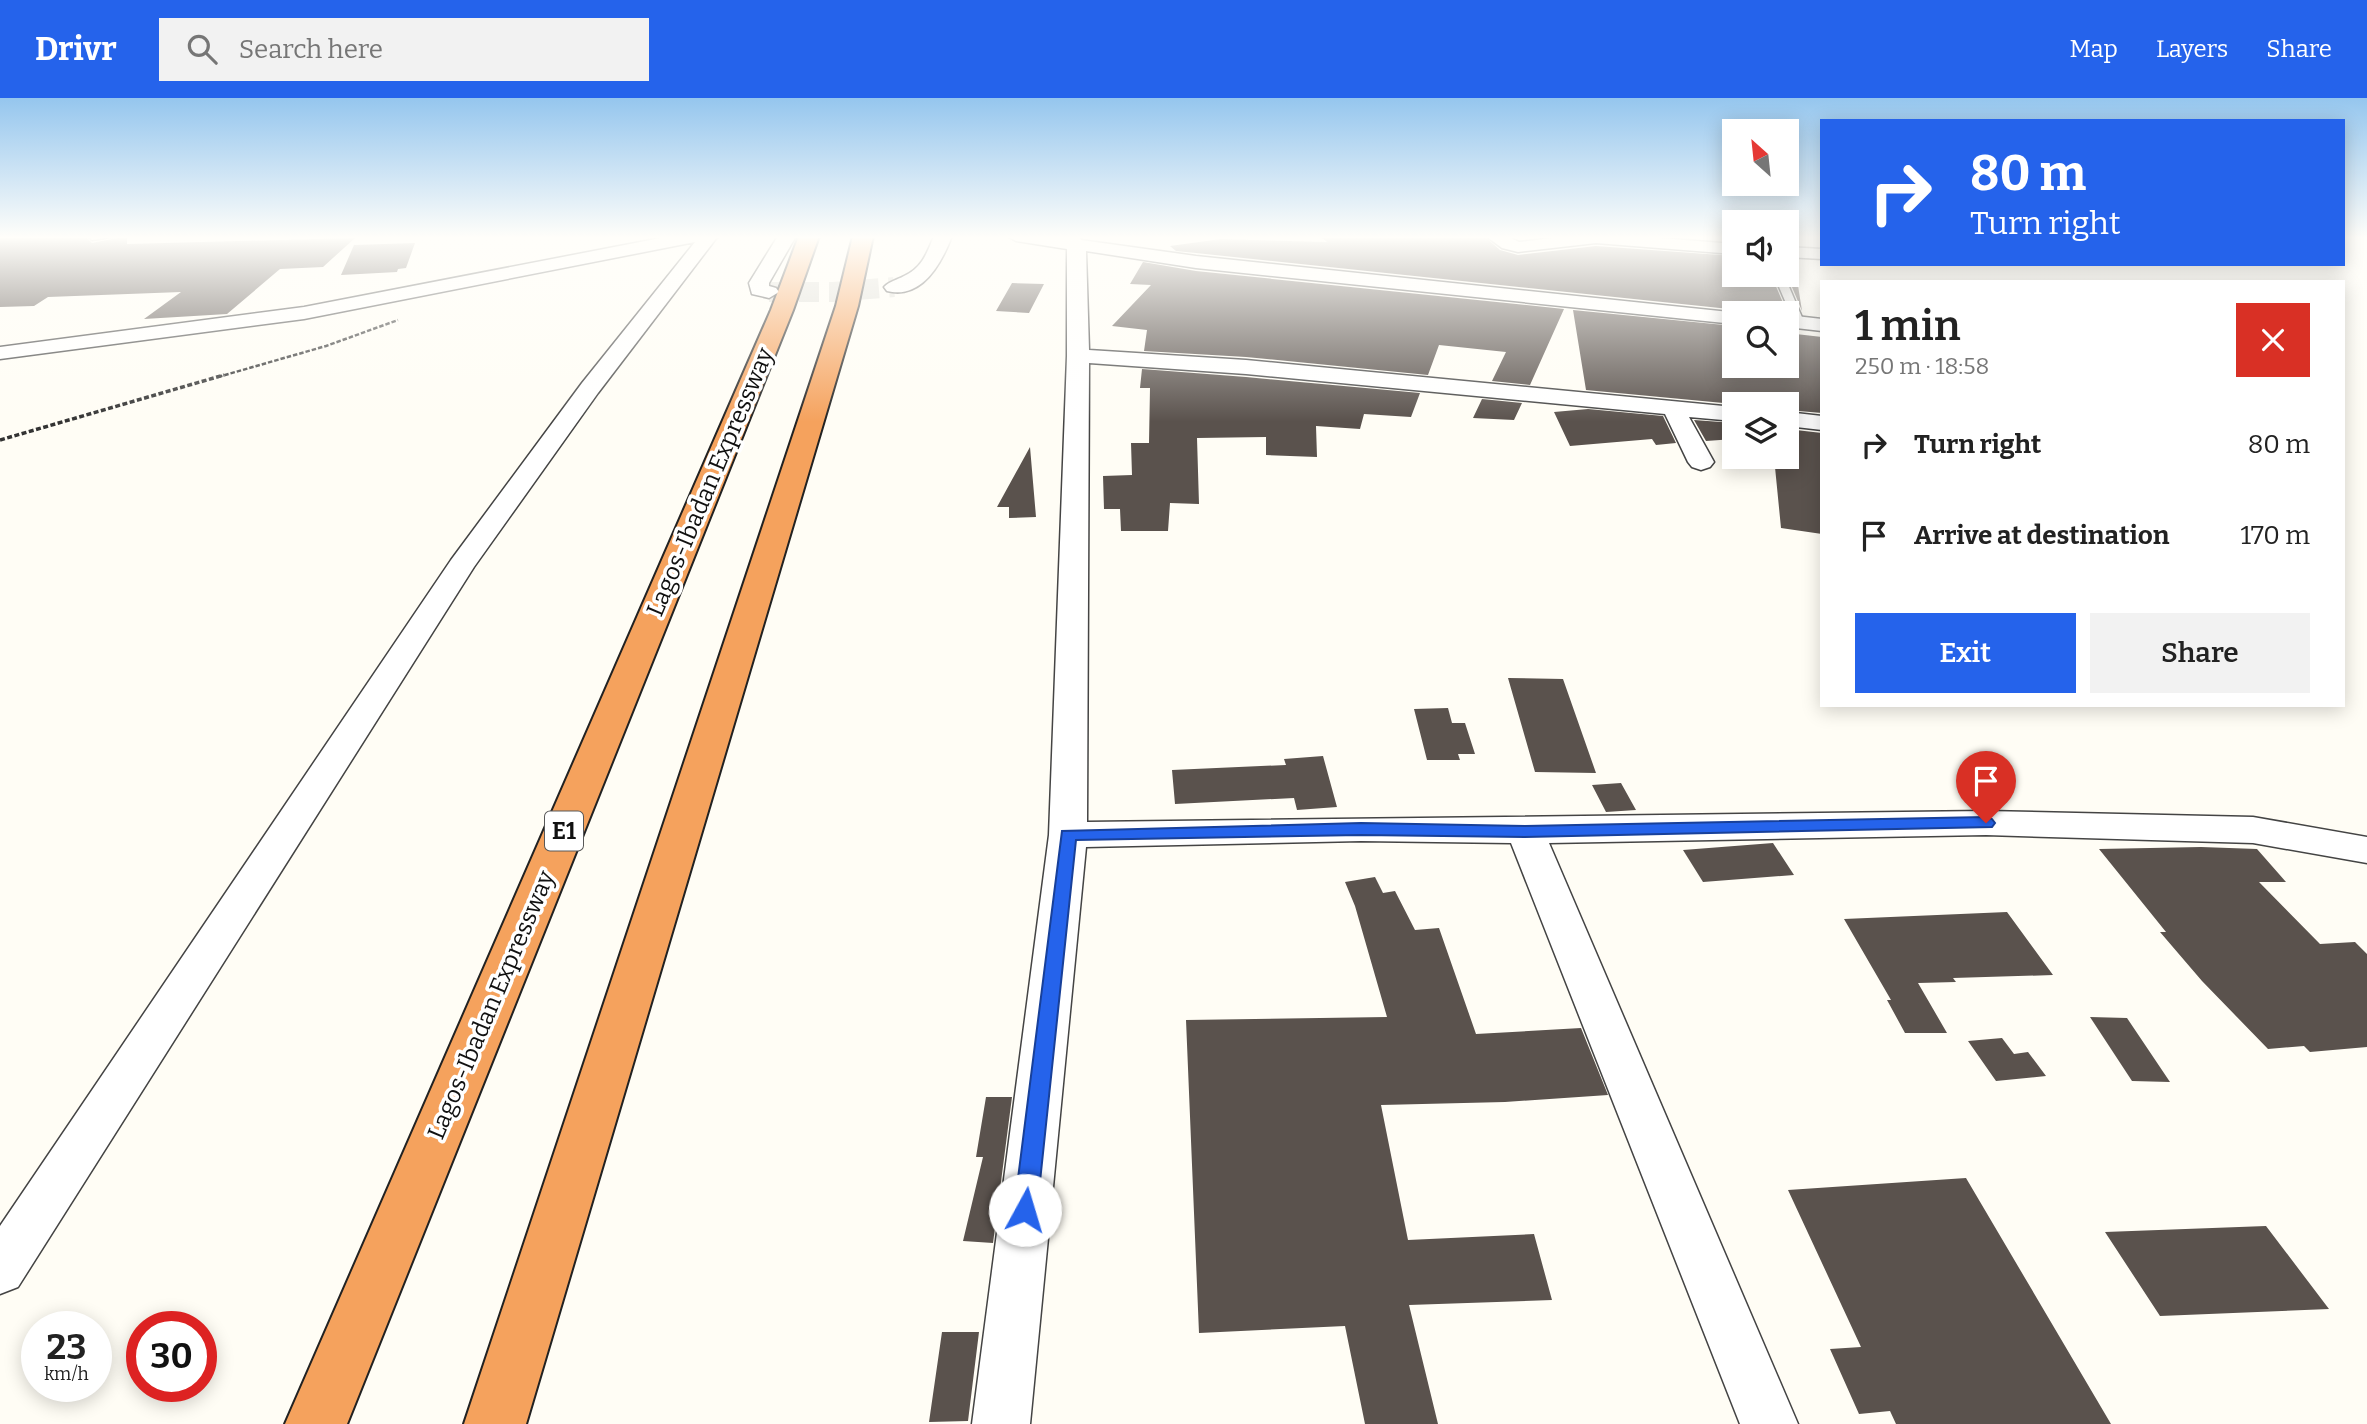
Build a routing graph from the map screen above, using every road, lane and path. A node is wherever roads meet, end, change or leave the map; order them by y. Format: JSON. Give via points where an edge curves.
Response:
{"nodes":[{"id":1,"x":381,"y":298,"type":"edge"},
{"id":2,"x":661,"y":298,"type":"edge"},
{"id":3,"x":786,"y":298,"type":"edge"},
{"id":4,"x":849,"y":298,"type":"edge"},
{"id":5,"x":1077,"y":298,"type":"edge"},
{"id":6,"x":1541,"y":298,"type":"edge"},
{"id":7,"x":407,"y":317,"type":"dead end"},
{"id":8,"x":1722,"y":317,"type":"edge"},
{"id":9,"x":1799,"y":323,"type":"edge"},
{"id":10,"x":1820,"y":325,"type":"edge"},
{"id":11,"x":0,"y":353,"type":"edge"},
{"id":12,"x":1078,"y":356,"type":"junction"},
{"id":13,"x":1673,"y":408,"type":"junction"},
{"id":14,"x":1722,"y":413,"type":"edge"},
{"id":15,"x":1799,"y":420,"type":"edge"},
{"id":16,"x":1820,"y":423,"type":"edge"},
{"id":17,"x":0,"y":440,"type":"edge"},
{"id":18,"x":1701,"y":462,"type":"dead end"},
{"id":19,"x":1525,"y":831,"type":"junction"},
{"id":20,"x":1068,"y":835,"type":"junction"},
{"id":21,"x":2367,"y":850,"type":"edge"},
{"id":22,"x":0,"y":1270,"type":"edge"},
{"id":23,"x":316,"y":1424,"type":"edge"},
{"id":24,"x":495,"y":1424,"type":"edge"},
{"id":25,"x":1001,"y":1424,"type":"edge"},
{"id":26,"x":1769,"y":1424,"type":"edge"}],
"edges":[{"from":1,"to":11,"type":"street","via":[[304,313]]},
{"from":2,"to":22,"type":"street","via":[[461,566]]},
{"from":3,"to":23,"type":"highway","name":"Lagos-Ibadan Expressway","number":"E1"},
{"from":4,"to":24,"type":"highway"},
{"from":5,"to":12,"type":"street"},
{"from":6,"to":8,"type":"street"},
{"from":7,"to":17,"type":"path","via":[[326,346]]},
{"from":9,"to":10,"type":"street"},
{"from":12,"to":13,"type":"street"},
{"from":12,"to":20,"type":"street"},
{"from":13,"to":14,"type":"street"},
{"from":13,"to":18,"type":"street"},
{"from":15,"to":16,"type":"street"},
{"from":19,"to":20,"type":"street"},
{"from":19,"to":21,"type":"street","via":[[2131,825],[2253,830]]},
{"from":19,"to":26,"type":"street"},
{"from":20,"to":25,"type":"street"}]}
